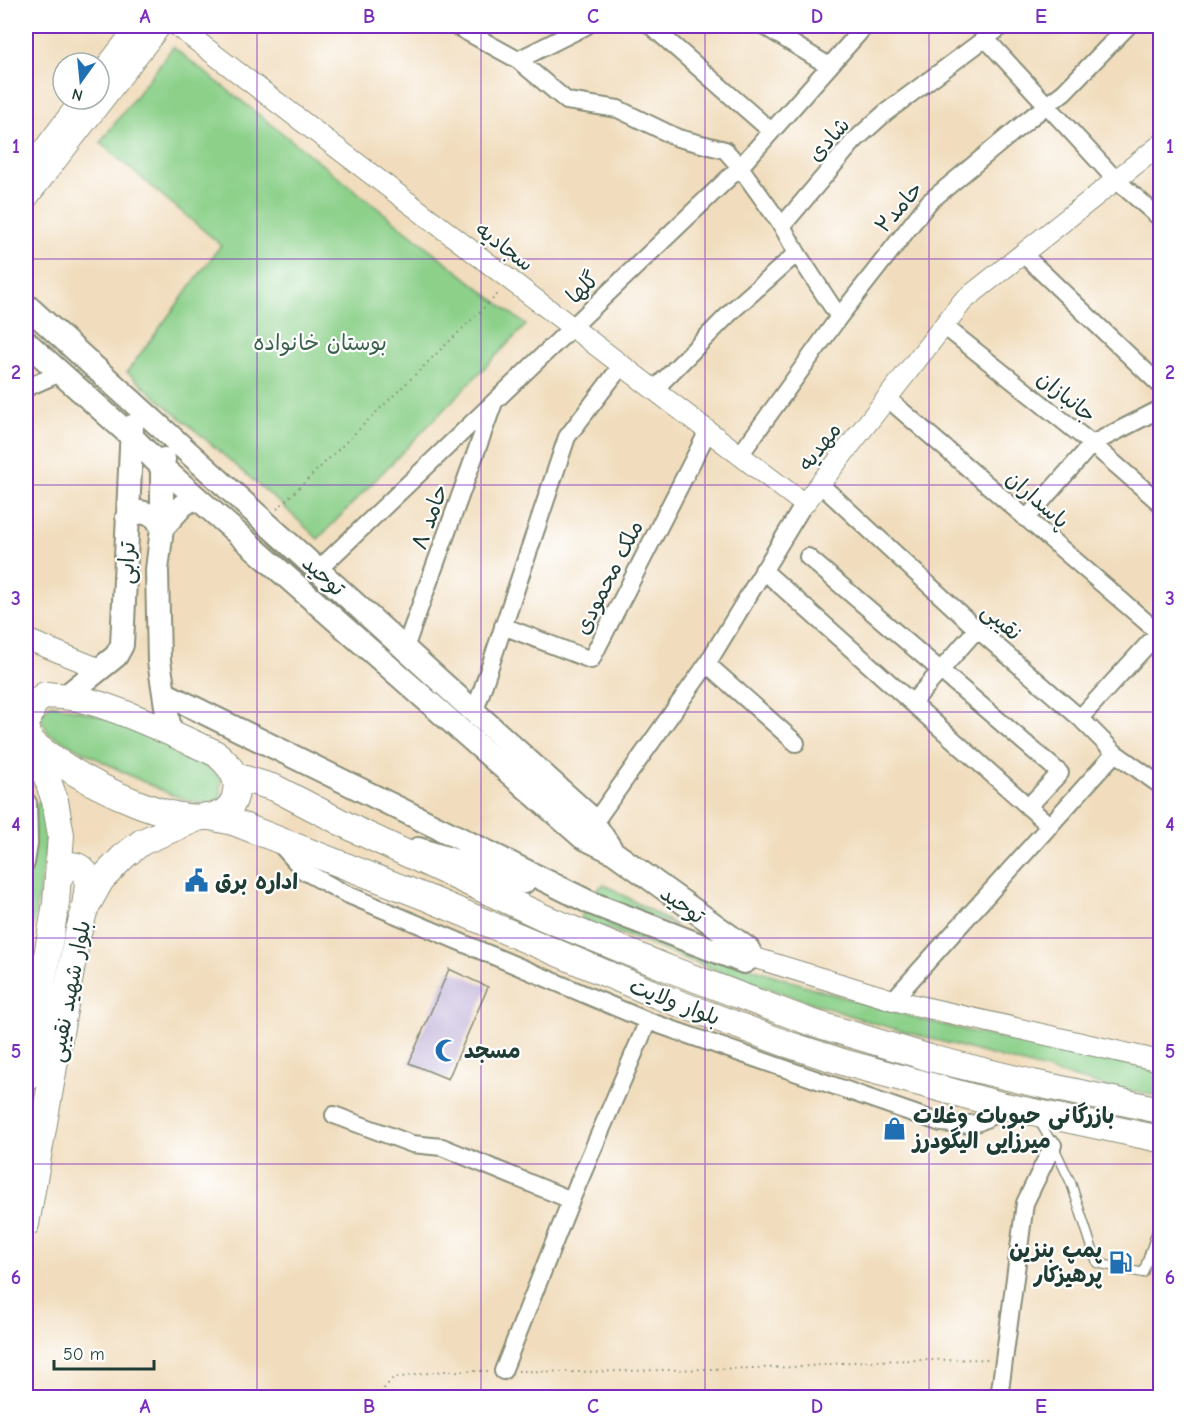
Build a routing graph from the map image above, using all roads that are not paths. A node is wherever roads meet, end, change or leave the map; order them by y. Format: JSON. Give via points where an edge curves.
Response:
{"nodes":[{"id":1,"x":136,"y":26,"type":"edge"},
{"id":2,"x":161,"y":26,"type":"edge"},
{"id":3,"x":177,"y":26,"type":"edge"},
{"id":4,"x":456,"y":26,"type":"edge"},
{"id":5,"x":586,"y":26,"type":"edge"},
{"id":6,"x":651,"y":26,"type":"edge"},
{"id":7,"x":764,"y":26,"type":"edge"},
{"id":8,"x":865,"y":26,"type":"edge"},
{"id":9,"x":1002,"y":26,"type":"edge"},
{"id":10,"x":1128,"y":26,"type":"edge"},
{"id":11,"x":986,"y":39,"type":"junction"},
{"id":12,"x":111,"y":59,"type":"edge"},
{"id":13,"x":518,"y":60,"type":"junction"},
{"id":14,"x":829,"y":66,"type":"junction"},
{"id":15,"x":1046,"y":105,"type":"junction"},
{"id":16,"x":72,"y":111,"type":"edge"},
{"id":17,"x":771,"y":131,"type":"junction"},
{"id":18,"x":1161,"y":145,"type":"edge"},
{"id":19,"x":740,"y":167,"type":"junction"},
{"id":20,"x":26,"y":172,"type":"edge"},
{"id":21,"x":1116,"y":180,"type":"junction"},
{"id":22,"x":26,"y":200,"type":"edge"},
{"id":23,"x":1161,"y":218,"type":"edge"},
{"id":24,"x":782,"y":226,"type":"junction"},
{"id":25,"x":797,"y":253,"type":"junction"},
{"id":26,"x":1023,"y":254,"type":"junction"},
{"id":27,"x":26,"y":305,"type":"edge"},
{"id":28,"x":839,"y":317,"type":"junction"},
{"id":29,"x":944,"y":326,"type":"junction"},
{"id":30,"x":572,"y":327,"type":"junction"},
{"id":31,"x":26,"y":342,"type":"edge"},
{"id":32,"x":622,"y":365,"type":"junction"},
{"id":33,"x":60,"y":373,"type":"junction"},
{"id":34,"x":1161,"y":385,"type":"edge"},
{"id":35,"x":26,"y":388,"type":"edge"},
{"id":36,"x":654,"y":390,"type":"junction"},
{"id":37,"x":887,"y":398,"type":"junction"},
{"id":38,"x":495,"y":401,"type":"junction"},
{"id":39,"x":134,"y":403,"type":"junction"},
{"id":40,"x":1161,"y":409,"type":"edge"},
{"id":41,"x":708,"y":431,"type":"junction"},
{"id":42,"x":131,"y":436,"type":"junction"},
{"id":43,"x":170,"y":436,"type":"junction"},
{"id":44,"x":1092,"y":444,"type":"junction"},
{"id":45,"x":740,"y":455,"type":"junction"},
{"id":46,"x":162,"y":467,"type":"junction"},
{"id":47,"x":820,"y":484,"type":"junction"},
{"id":48,"x":196,"y":497,"type":"junction"},
{"id":49,"x":1161,"y":503,"type":"edge"},
{"id":50,"x":804,"y":504,"type":"junction"},
{"id":51,"x":127,"y":517,"type":"junction"},
{"id":52,"x":1026,"y":519,"type":"junction"},
{"id":53,"x":162,"y":528,"type":"junction"},
{"id":54,"x":808,"y":557,"type":"dead end"},
{"id":55,"x":318,"y":570,"type":"junction"},
{"id":56,"x":763,"y":570,"type":"junction"},
{"id":57,"x":503,"y":626,"type":"junction"},
{"id":58,"x":977,"y":629,"type":"junction"},
{"id":59,"x":1159,"y":635,"type":"edge"},
{"id":60,"x":26,"y":639,"type":"edge"},
{"id":61,"x":405,"y":648,"type":"junction"},
{"id":62,"x":707,"y":664,"type":"junction"},
{"id":63,"x":100,"y":669,"type":"junction"},
{"id":64,"x":941,"y":671,"type":"junction"},
{"id":65,"x":45,"y":693,"type":"edge"},
{"id":66,"x":164,"y":693,"type":"junction"},
{"id":67,"x":912,"y":703,"type":"junction"},
{"id":68,"x":475,"y":711,"type":"junction"},
{"id":69,"x":1080,"y":718,"type":"junction"},
{"id":70,"x":170,"y":732,"type":"junction"},
{"id":71,"x":28,"y":736,"type":"edge"},
{"id":72,"x":796,"y":743,"type":"dead end"},
{"id":73,"x":1115,"y":753,"type":"junction"},
{"id":74,"x":235,"y":776,"type":"junction"},
{"id":75,"x":1161,"y":785,"type":"edge"},
{"id":76,"x":26,"y":800,"type":"edge"},
{"id":77,"x":1028,"y":807,"type":"junction"},
{"id":78,"x":204,"y":816,"type":"junction"},
{"id":79,"x":1050,"y":826,"type":"junction"},
{"id":80,"x":357,"y":830,"type":"junction"},
{"id":81,"x":588,"y":830,"type":"junction"},
{"id":82,"x":275,"y":839,"type":"junction"},
{"id":83,"x":26,"y":863,"type":"edge"},
{"id":84,"x":59,"y":878,"type":"junction"},
{"id":85,"x":591,"y":903,"type":"junction"},
{"id":86,"x":85,"y":909,"type":"junction"},
{"id":87,"x":752,"y":957,"type":"junction"},
{"id":88,"x":34,"y":984,"type":"edge"},
{"id":89,"x":893,"y":1000,"type":"junction"},
{"id":90,"x":648,"y":1021,"type":"junction"},
{"id":91,"x":1161,"y":1061,"type":"edge"},
{"id":92,"x":26,"y":1079,"type":"edge"},
{"id":93,"x":1005,"y":1106,"type":"junction"},
{"id":94,"x":1161,"y":1110,"type":"edge"},
{"id":95,"x":1035,"y":1113,"type":"junction"},
{"id":96,"x":334,"y":1115,"type":"dead end"},
{"id":97,"x":1161,"y":1139,"type":"edge"},
{"id":98,"x":1053,"y":1145,"type":"junction"},
{"id":99,"x":571,"y":1200,"type":"junction"},
{"id":100,"x":1161,"y":1222,"type":"edge"},
{"id":101,"x":26,"y":1224,"type":"edge"},
{"id":102,"x":503,"y":1371,"type":"road end"},
{"id":103,"x":999,"y":1398,"type":"edge"}],
"edges":[{"from":1,"to":12,"type":"street"},
{"from":2,"to":22,"type":"street"},
{"from":3,"to":30,"type":"street","name":"سجادیه"},
{"from":4,"to":13,"type":"street"},
{"from":5,"to":13,"type":"street"},
{"from":6,"to":17,"type":"street"},
{"from":7,"to":14,"type":"street"},
{"from":8,"to":14,"type":"street","name":"گلها"},
{"from":9,"to":11,"type":"street","name":"شادی"},
{"from":10,"to":15,"type":"street","name":"حامد۲","via":[[1064,92]]},
{"from":11,"to":15,"type":"street"},
{"from":11,"to":24,"type":"street","name":"شادی","via":[[885,113],[854,141]]},
{"from":13,"to":19,"type":"street","via":[[567,100],[618,109],[678,138],[725,150]]},
{"from":14,"to":17,"type":"street","name":"گلها"},
{"from":15,"to":21,"type":"street"},
{"from":15,"to":28,"type":"street","name":"حامد۲","via":[[929,202]]},
{"from":16,"to":20,"type":"street"},
{"from":17,"to":19,"type":"street","name":"گلها"},
{"from":18,"to":21,"type":"street","name":"مهدیه"},
{"from":19,"to":24,"type":"street"},
{"from":19,"to":30,"type":"street","name":"گلها"},
{"from":21,"to":23,"type":"street"},
{"from":21,"to":26,"type":"street","name":"مهدیه"},
{"from":24,"to":25,"type":"street"},
{"from":25,"to":28,"type":"street"},
{"from":25,"to":36,"type":"street","via":[[734,309]]},
{"from":26,"to":29,"type":"street","name":"مهدیه","via":[[963,301]]},
{"from":26,"to":34,"type":"street"},
{"from":27,"to":39,"type":"main road","name":"توحید"},
{"from":28,"to":45,"type":"street","name":"حامد۲"},
{"from":29,"to":37,"type":"street","name":"مهدیه"},
{"from":29,"to":44,"type":"street","name":"جانبازان"},
{"from":30,"to":32,"type":"street","name":"سجادیه"},
{"from":30,"to":38,"type":"street","name":"گلها"},
{"from":31,"to":33,"type":"main road","name":"توحید"},
{"from":32,"to":36,"type":"street","name":"سجادیه"},
{"from":32,"to":57,"type":"street","via":[[567,437]]},
{"from":33,"to":35,"type":"street"},
{"from":33,"to":42,"type":"main road","name":"توحید"},
{"from":36,"to":41,"type":"street","name":"سجادیه"},
{"from":37,"to":47,"type":"street","name":"مهدیه"},
{"from":37,"to":52,"type":"street","name":"پاسداران"},
{"from":38,"to":55,"type":"street","name":"گلها"},
{"from":38,"to":61,"type":"street","name":"حامد ۸"},
{"from":39,"to":42,"type":"main road","name":"ترابی"},
{"from":39,"to":43,"type":"main road","name":"توحید"},
{"from":40,"to":44,"type":"street"},
{"from":41,"to":45,"type":"street","name":"سجادیه"},
{"from":41,"to":57,"type":"street","name":"ملک محمودی","via":[[591,660]]},
{"from":42,"to":46,"type":"main road","name":"توحید"},
{"from":42,"to":51,"type":"main road","name":"ترابی"},
{"from":43,"to":46,"type":"main road","name":"ترابی"},
{"from":43,"to":55,"type":"main road","name":"توحید"},
{"from":44,"to":49,"type":"street","name":"جانبازان"},
{"from":44,"to":52,"type":"street"},
{"from":45,"to":50,"type":"street","name":"سجادیه"},
{"from":46,"to":48,"type":"main road","name":"توحید"},
{"from":46,"to":53,"type":"main road","name":"ترابی"},
{"from":47,"to":50,"type":"street","name":"مهدیه"},
{"from":47,"to":58,"type":"street","name":"نقیبی"},
{"from":48,"to":53,"type":"main road"},
{"from":48,"to":81,"type":"main road","name":"توحید"},
{"from":50,"to":56,"type":"street","name":"مهدیه"},
{"from":51,"to":53,"type":"main road","via":[[141,512],[154,516]]},
{"from":51,"to":63,"type":"main road","name":"ترابی","via":[[122,645],[116,656]]},
{"from":52,"to":59,"type":"street","name":"پاسداران"},
{"from":53,"to":66,"type":"main road","name":"ترابی","via":[[157,570],[159,662]]},
{"from":54,"to":64,"type":"street"},
{"from":55,"to":61,"type":"main road","name":"توحید"},
{"from":56,"to":62,"type":"street","name":"مهدیه"},
{"from":56,"to":67,"type":"street"},
{"from":57,"to":68,"type":"street"},
{"from":58,"to":64,"type":"street"},
{"from":58,"to":69,"type":"street","name":"نقیبی"},
{"from":59,"to":69,"type":"street"},
{"from":60,"to":63,"type":"street"},
{"from":61,"to":68,"type":"main road","name":"توحید"},
{"from":62,"to":72,"type":"street"},
{"from":62,"to":81,"type":"street","name":"مهدیه"},
{"from":63,"to":65,"type":"main road","name":"ترابی"},
{"from":64,"to":67,"type":"street"},
{"from":64,"to":77,"type":"street","via":[[1060,773]]},
{"from":65,"to":70,"type":"main road","via":[[121,712]]},
{"from":65,"to":71,"type":"main road","via":[[34,703]]},
{"from":66,"to":70,"type":"main road","name":"ترابی"},
{"from":66,"to":85,"type":"main road"},
{"from":67,"to":77,"type":"street"},
{"from":68,"to":81,"type":"main road","name":"توحید"},
{"from":69,"to":73,"type":"street","name":"نقیبی"},
{"from":70,"to":74,"type":"main road","via":[[218,756]]},
{"from":71,"to":78,"type":"main road","name":"بلوار ولایت","via":[[86,779],[128,799],[169,813]]},
{"from":71,"to":84,"type":"main road","name":"بلوار شهید نقیبی","via":[[57,813],[61,835]]},
{"from":73,"to":75,"type":"street","name":"نقیبی"},
{"from":73,"to":79,"type":"street"},
{"from":74,"to":78,"type":"main road","name":"بلوار شهید نقیبی","via":[[237,786],[231,807]]},
{"from":74,"to":80,"type":"main road","name":"بلوار ولایت","via":[[275,788]]},
{"from":76,"to":83,"type":"street"},
{"from":77,"to":79,"type":"street"},
{"from":78,"to":82,"type":"main road","name":"بلوار ولایت","via":[[233,822]]},
{"from":78,"to":86,"type":"main road","name":"بلوار شهید نقیبی","via":[[142,842],[124,856],[101,880]]},
{"from":79,"to":89,"type":"street"},
{"from":80,"to":85,"type":"main road"},
{"from":80,"to":94,"type":"main road","name":"بلوار ولایت","via":[[545,918],[810,1022],[930,1058]]},
{"from":81,"to":87,"type":"main road","name":"توحید","via":[[748,949]]},
{"from":82,"to":90,"type":"street","via":[[304,871],[344,893]]},
{"from":82,"to":93,"type":"main road","name":"بلوار ولایت","via":[[430,899],[649,992],[787,1044]]},
{"from":84,"to":86,"type":"main road","via":[[67,867],[78,866],[84,871],[88,879]]},
{"from":84,"to":88,"type":"main road","name":"بلوار شهید نقیبی"},
{"from":85,"to":87,"type":"main road","via":[[744,962]]},
{"from":86,"to":101,"type":"main road","name":"بلوار شهید نقیبی"},
{"from":87,"to":89,"type":"street"},
{"from":88,"to":92,"type":"main road","name":"بلوار شهید نقیبی"},
{"from":89,"to":91,"type":"street"},
{"from":90,"to":93,"type":"street","via":[[941,1123],[968,1125],[988,1120]]},
{"from":90,"to":99,"type":"street"},
{"from":93,"to":95,"type":"main road","name":"بلوار ولایت"},
{"from":95,"to":97,"type":"main road","name":"بلوار ولایت"},
{"from":95,"to":98,"type":"lane"},
{"from":96,"to":99,"type":"street","via":[[412,1144],[442,1147]]},
{"from":98,"to":100,"type":"lane","via":[[1071,1183],[1097,1263],[1143,1273]]},
{"from":98,"to":103,"type":"street","via":[[1025,1203]]},
{"from":99,"to":102,"type":"street"}]}
